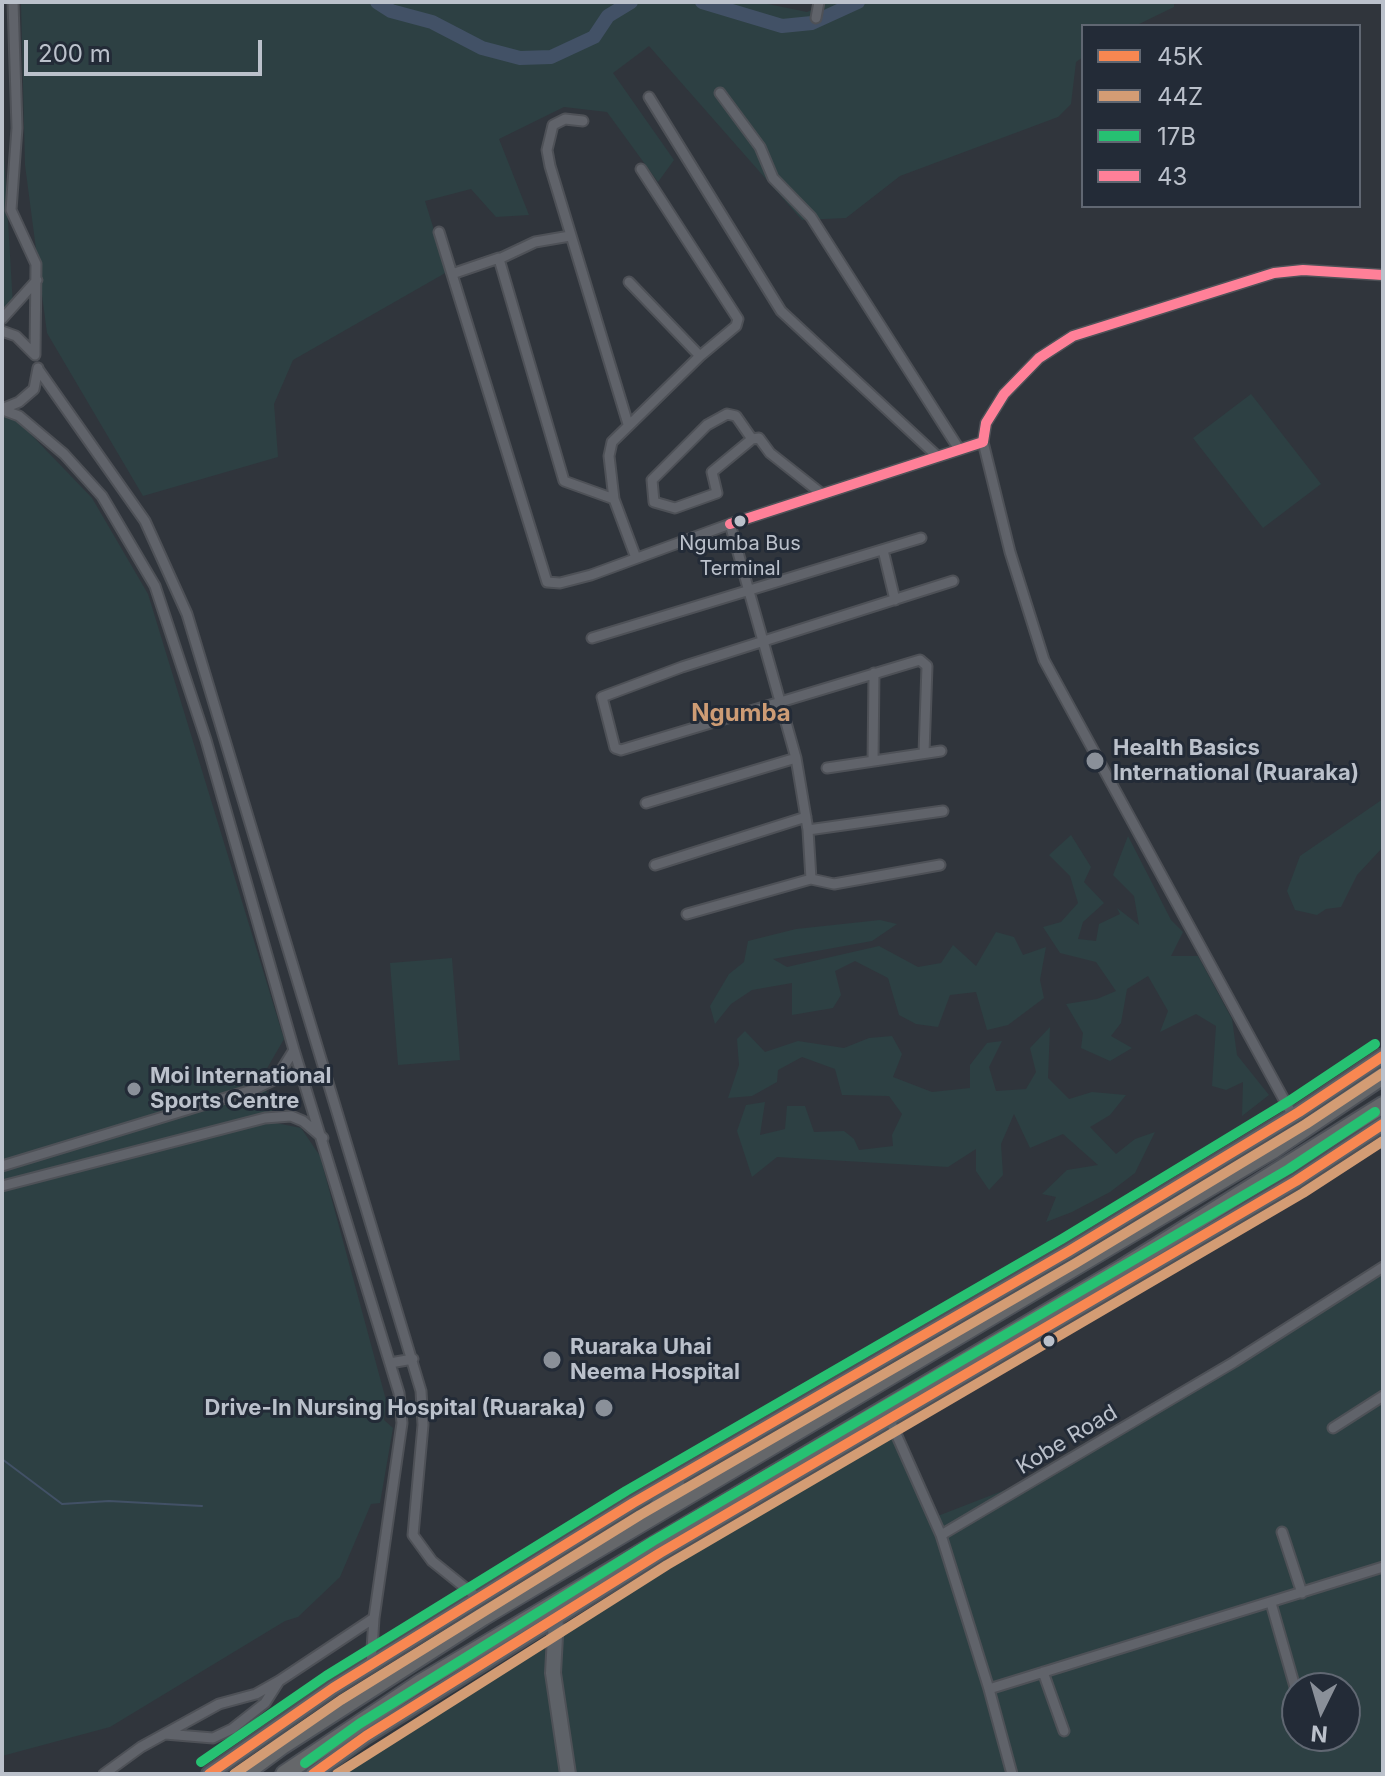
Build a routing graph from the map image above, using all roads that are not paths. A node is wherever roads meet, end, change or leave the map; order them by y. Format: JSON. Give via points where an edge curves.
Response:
{"nodes":[{"id":1,"x":13,"y":2,"type":"edge"},
{"id":2,"x":819,"y":2,"type":"edge"},
{"id":3,"x":816,"y":18,"type":"dead end"},
{"id":4,"x":720,"y":93,"type":"dead end"},
{"id":5,"x":649,"y":97,"type":"dead end"},
{"id":6,"x":583,"y":121,"type":"dead end"},
{"id":7,"x":641,"y":169,"type":"dead end"},
{"id":8,"x":439,"y":232,"type":"dead end"},
{"id":9,"x":570,"y":236,"type":"junction"},
{"id":10,"x":499,"y":258,"type":"junction"},
{"id":11,"x":452,"y":274,"type":"junction"},
{"id":12,"x":1383,"y":275,"type":"edge"},
{"id":13,"x":37,"y":280,"type":"junction"},
{"id":14,"x":629,"y":282,"type":"dead end"},
{"id":15,"x":2,"y":319,"type":"edge"},
{"id":16,"x":2,"y":331,"type":"edge"},
{"id":17,"x":35,"y":355,"type":"junction"},
{"id":18,"x":700,"y":356,"type":"junction"},
{"id":19,"x":38,"y":369,"type":"junction"},
{"id":20,"x":3,"y":410,"type":"edge"},
{"id":21,"x":628,"y":424,"type":"junction"},
{"id":22,"x":752,"y":439,"type":"junction"},
{"id":23,"x":983,"y":442,"type":"junction"},
{"id":24,"x":959,"y":449,"type":"junction"},
{"id":25,"x":936,"y":455,"type":"junction"},
{"id":26,"x":822,"y":494,"type":"junction"},
{"id":27,"x":614,"y":499,"type":"junction"},
{"id":28,"x":730,"y":524,"type":"junction"},
{"id":29,"x":921,"y":538,"type":"dead end"},
{"id":30,"x":883,"y":550,"type":"junction"},
{"id":31,"x":636,"y":558,"type":"junction"},
{"id":32,"x":953,"y":581,"type":"dead end"},
{"id":33,"x":749,"y":589,"type":"junction"},
{"id":34,"x":895,"y":600,"type":"junction"},
{"id":35,"x":592,"y":638,"type":"dead end"},
{"id":36,"x":765,"y":643,"type":"junction"},
{"id":37,"x":874,"y":673,"type":"junction"},
{"id":38,"x":782,"y":701,"type":"junction"},
{"id":39,"x":941,"y":751,"type":"dead end"},
{"id":40,"x":924,"y":753,"type":"junction"},
{"id":41,"x":796,"y":758,"type":"junction"},
{"id":42,"x":873,"y":761,"type":"junction"},
{"id":43,"x":827,"y":768,"type":"dead end"},
{"id":44,"x":646,"y":803,"type":"dead end"},
{"id":45,"x":943,"y":811,"type":"dead end"},
{"id":46,"x":806,"y":817,"type":"junction"},
{"id":47,"x":808,"y":830,"type":"junction"},
{"id":48,"x":655,"y":865,"type":"dead end"},
{"id":49,"x":940,"y":865,"type":"dead end"},
{"id":50,"x":811,"y":879,"type":"junction"},
{"id":51,"x":687,"y":914,"type":"dead end"},
{"id":52,"x":294,"y":1050,"type":"junction"},
{"id":53,"x":1383,"y":1056,"type":"edge"},
{"id":54,"x":1383,"y":1076,"type":"edge"},
{"id":55,"x":1383,"y":1105,"type":"edge"},
{"id":56,"x":1293,"y":1116,"type":"junction"},
{"id":57,"x":1383,"y":1124,"type":"edge"},
{"id":58,"x":323,"y":1139,"type":"junction"},
{"id":59,"x":2,"y":1166,"type":"edge"},
{"id":60,"x":2,"y":1186,"type":"edge"},
{"id":61,"x":1143,"y":1255,"type":"junction"},
{"id":62,"x":1383,"y":1267,"type":"edge"},
{"id":63,"x":1123,"y":1281,"type":"junction"},
{"id":64,"x":413,"y":1359,"type":"junction"},
{"id":65,"x":390,"y":1363,"type":"junction"},
{"id":66,"x":1383,"y":1396,"type":"edge"},
{"id":67,"x":889,"y":1418,"type":"junction"},
{"id":68,"x":1333,"y":1428,"type":"dead end"},
{"id":69,"x":685,"y":1474,"type":"junction"},
{"id":70,"x":644,"y":1521,"type":"junction"},
{"id":71,"x":1282,"y":1532,"type":"dead end"},
{"id":72,"x":941,"y":1535,"type":"junction"},
{"id":73,"x":1383,"y":1567,"type":"edge"},
{"id":74,"x":1302,"y":1593,"type":"junction"},
{"id":75,"x":478,"y":1598,"type":"junction"},
{"id":76,"x":1271,"y":1603,"type":"junction"},
{"id":77,"x":374,"y":1618,"type":"junction"},
{"id":78,"x":556,"y":1618,"type":"junction"},
{"id":79,"x":371,"y":1665,"type":"junction"},
{"id":80,"x":1043,"y":1672,"type":"junction"},
{"id":81,"x":1291,"y":1672,"type":"edge"},
{"id":82,"x":279,"y":1681,"type":"junction"},
{"id":83,"x":989,"y":1689,"type":"junction"},
{"id":84,"x":1064,"y":1731,"type":"dead end"},
{"id":85,"x":165,"y":1734,"type":"junction"},
{"id":86,"x":104,"y":1774,"type":"edge"},
{"id":87,"x":209,"y":1774,"type":"edge"},
{"id":88,"x":244,"y":1774,"type":"edge"},
{"id":89,"x":284,"y":1774,"type":"edge"},
{"id":90,"x":313,"y":1774,"type":"edge"},
{"id":91,"x":568,"y":1774,"type":"edge"},
{"id":92,"x":1012,"y":1774,"type":"edge"}],
"edges":[{"from":1,"to":13,"type":"street","via":[[17,128],[11,210],[34,258]]},
{"from":2,"to":3,"type":"street"},
{"from":4,"to":24,"type":"street","via":[[760,147],[773,178],[811,217]]},
{"from":5,"to":25,"type":"street","via":[[781,311]]},
{"from":6,"to":9,"type":"street","via":[[565,119],[553,125],[547,150]]},
{"from":7,"to":18,"type":"street","via":[[738,319]]},
{"from":8,"to":11,"type":"street"},
{"from":9,"to":10,"type":"street","via":[[535,242]]},
{"from":9,"to":21,"type":"street"},
{"from":10,"to":11,"type":"street"},
{"from":10,"to":27,"type":"street","via":[[564,481]]},
{"from":11,"to":31,"type":"street","via":[[547,582],[591,575]]},
{"from":12,"to":23,"type":"street","via":[[1274,273],[1073,336],[1039,358],[1004,394],[986,423]]},
{"from":13,"to":15,"type":"street"},
{"from":13,"to":17,"type":"street"},
{"from":14,"to":18,"type":"street"},
{"from":16,"to":17,"type":"street","via":[[16,336]]},
{"from":17,"to":19,"type":"street"},
{"from":18,"to":21,"type":"street"},
{"from":19,"to":20,"type":"street","via":[[34,389]]},
{"from":19,"to":64,"type":"street","via":[[145,521],[187,614]]},
{"from":20,"to":52,"type":"street","via":[[19,416],[64,454],[102,496],[155,586],[206,740]]},
{"from":21,"to":27,"type":"street","via":[[610,450]]},
{"from":22,"to":22,"type":"street","via":[[736,416],[714,420],[652,480],[654,502],[675,508],[717,493],[712,472]]},
{"from":22,"to":26,"type":"street","via":[[759,438]]},
{"from":23,"to":24,"type":"street"},
{"from":23,"to":56,"type":"street","via":[[1044,660]]},
{"from":24,"to":25,"type":"street"},
{"from":25,"to":26,"type":"street"},
{"from":26,"to":28,"type":"street"},
{"from":27,"to":31,"type":"street"},
{"from":28,"to":31,"type":"street"},
{"from":28,"to":33,"type":"street"},
{"from":29,"to":30,"type":"street"},
{"from":30,"to":33,"type":"street"},
{"from":30,"to":34,"type":"street"},
{"from":32,"to":34,"type":"street"},
{"from":33,"to":35,"type":"street"},
{"from":33,"to":36,"type":"street"},
{"from":34,"to":36,"type":"street"},
{"from":36,"to":38,"type":"street"},
{"from":36,"to":38,"type":"street","via":[[604,695],[615,748]]},
{"from":37,"to":38,"type":"street"},
{"from":37,"to":40,"type":"street","via":[[920,660],[926,663]]},
{"from":37,"to":42,"type":"street"},
{"from":38,"to":41,"type":"street"},
{"from":39,"to":40,"type":"street"},
{"from":40,"to":42,"type":"street"},
{"from":41,"to":44,"type":"street"},
{"from":41,"to":46,"type":"street"},
{"from":42,"to":43,"type":"street"},
{"from":45,"to":47,"type":"street"},
{"from":46,"to":47,"type":"street"},
{"from":46,"to":48,"type":"street"},
{"from":47,"to":50,"type":"street"},
{"from":49,"to":50,"type":"street","via":[[834,884]]},
{"from":50,"to":51,"type":"street"},
{"from":52,"to":58,"type":"street"},
{"from":52,"to":59,"type":"street","via":[[276,1079],[255,1089]]},
{"from":53,"to":56,"type":"main road"},
{"from":54,"to":70,"type":"highway","via":[[1273,1150]]},
{"from":55,"to":61,"type":"highway"},
{"from":56,"to":69,"type":"main road"},
{"from":57,"to":63,"type":"main road"},
{"from":58,"to":60,"type":"street","via":[[291,1116],[265,1118]]},
{"from":58,"to":65,"type":"street"},
{"from":61,"to":63,"type":"highway"},
{"from":61,"to":89,"type":"highway","via":[[420,1683]]},
{"from":62,"to":72,"type":"street","name":"Kobe Road"},
{"from":63,"to":67,"type":"main road"},
{"from":64,"to":65,"type":"street"},
{"from":64,"to":75,"type":"street","via":[[423,1425],[413,1535],[432,1561]]},
{"from":65,"to":77,"type":"street","via":[[402,1423]]},
{"from":66,"to":68,"type":"street"},
{"from":67,"to":72,"type":"street"},
{"from":67,"to":78,"type":"main road"},
{"from":69,"to":70,"type":"main road"},
{"from":69,"to":75,"type":"main road"},
{"from":70,"to":88,"type":"highway","via":[[411,1661]]},
{"from":71,"to":74,"type":"street"},
{"from":72,"to":83,"type":"street"},
{"from":73,"to":74,"type":"street"},
{"from":74,"to":76,"type":"street"},
{"from":75,"to":79,"type":"main road"},
{"from":76,"to":80,"type":"street"},
{"from":76,"to":81,"type":"street"},
{"from":77,"to":79,"type":"street"},
{"from":77,"to":82,"type":"street"},
{"from":78,"to":90,"type":"main road"},
{"from":78,"to":91,"type":"main road","via":[[553,1673]]},
{"from":79,"to":87,"type":"main road"},
{"from":80,"to":83,"type":"street"},
{"from":80,"to":84,"type":"street"},
{"from":82,"to":85,"type":"street","via":[[219,1704]]},
{"from":82,"to":85,"type":"street","via":[[265,1703],[213,1738]]},
{"from":83,"to":92,"type":"street"},
{"from":85,"to":86,"type":"street"}]}
